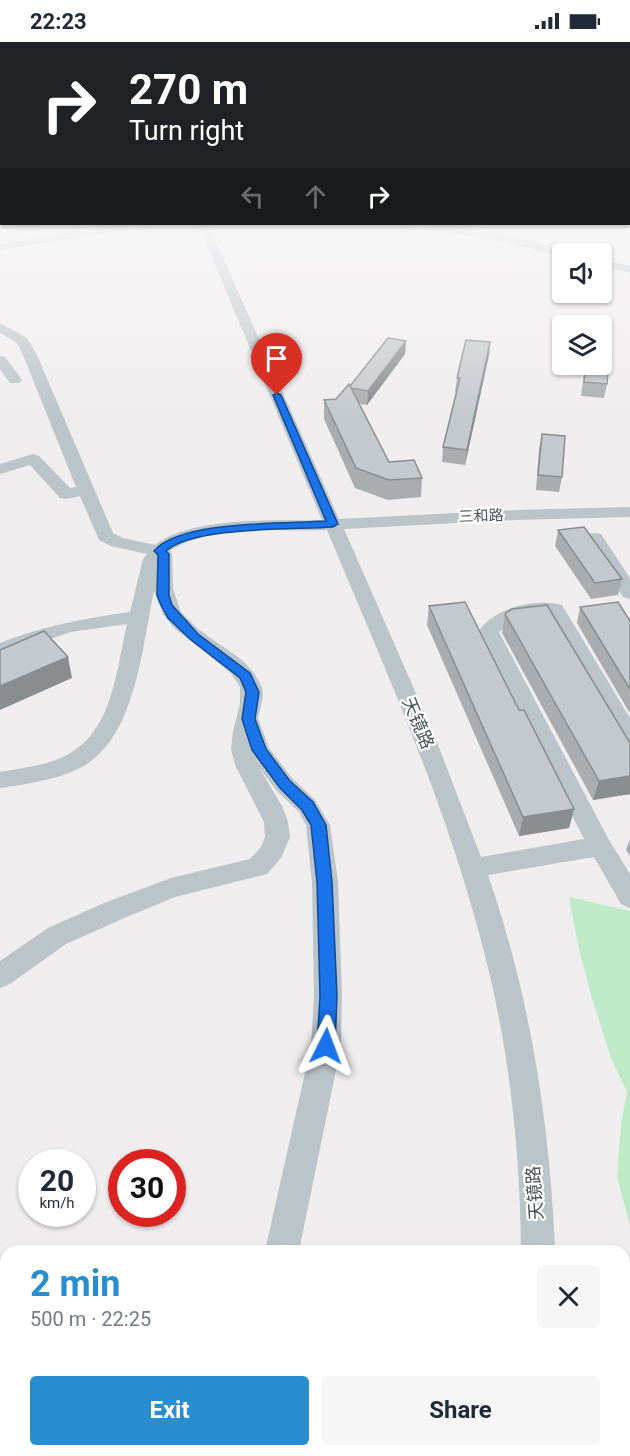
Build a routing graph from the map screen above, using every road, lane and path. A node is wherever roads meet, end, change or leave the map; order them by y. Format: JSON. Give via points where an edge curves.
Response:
{"nodes":[{"id":1,"x":230,"y":286,"type":"edge"},
{"id":2,"x":1,"y":328,"type":"edge"},
{"id":3,"x":25,"y":346,"type":"junction"},
{"id":4,"x":0,"y":351,"type":"edge"},
{"id":5,"x":0,"y":360,"type":"edge"},
{"id":6,"x":15,"y":380,"type":"dead end"},
{"id":7,"x":0,"y":470,"type":"edge"},
{"id":8,"x":84,"y":490,"type":"junction"},
{"id":9,"x":630,"y":512,"type":"edge"},
{"id":10,"x":333,"y":524,"type":"junction"},
{"id":11,"x":595,"y":538,"type":"edge"},
{"id":12,"x":159,"y":551,"type":"junction"},
{"id":13,"x":630,"y":592,"type":"edge"},
{"id":14,"x":138,"y":617,"type":"junction"},
{"id":15,"x":0,"y":650,"type":"edge"},
{"id":16,"x":248,"y":719,"type":"junction"},
{"id":17,"x":630,"y":737,"type":"edge"},
{"id":18,"x":0,"y":780,"type":"edge"},
{"id":19,"x":600,"y":846,"type":"junction"},
{"id":20,"x":473,"y":868,"type":"junction"},
{"id":21,"x":630,"y":897,"type":"edge"},
{"id":22,"x":0,"y":976,"type":"edge"},
{"id":23,"x":283,"y":1245,"type":"edge"},
{"id":24,"x":538,"y":1245,"type":"edge"}],
"edges":[{"from":1,"to":10,"type":"street","name":"天镜路"},
{"from":2,"to":3,"type":"street","via":[[16,335]]},
{"from":3,"to":4,"type":"street"},
{"from":3,"to":8,"type":"street"},
{"from":5,"to":6,"type":"street"},
{"from":7,"to":8,"type":"street","via":[[33,459],[66,494]]},
{"from":8,"to":12,"type":"street","via":[[105,536]]},
{"from":9,"to":10,"type":"street","name":"三和路"},
{"from":10,"to":12,"type":"street","name":"三和路","via":[[215,531],[183,537]]},
{"from":10,"to":20,"type":"street","name":"天镜路","via":[[418,722]]},
{"from":11,"to":13,"type":"street"},
{"from":12,"to":14,"type":"street","via":[[152,559]]},
{"from":12,"to":16,"type":"street","via":[[163,554],[166,605],[194,636],[246,676],[252,692]]},
{"from":14,"to":15,"type":"street","via":[[70,626]]},
{"from":14,"to":18,"type":"street","via":[[119,705],[112,727],[100,743],[64,767]]},
{"from":16,"to":22,"type":"street","via":[[241,747],[245,763],[278,825],[269,857],[258,867],[171,888],[113,911],[57,936]]},
{"from":16,"to":23,"type":"street","via":[[259,750],[308,806],[318,825],[325,882],[326,1046]]},
{"from":17,"to":19,"type":"street","via":[[555,609],[511,614],[494,623],[489,631]]},
{"from":19,"to":20,"type":"street"},
{"from":19,"to":21,"type":"street"},
{"from":20,"to":24,"type":"street","name":"天镜路","via":[[504,978],[521,1062],[531,1138]]}]}
